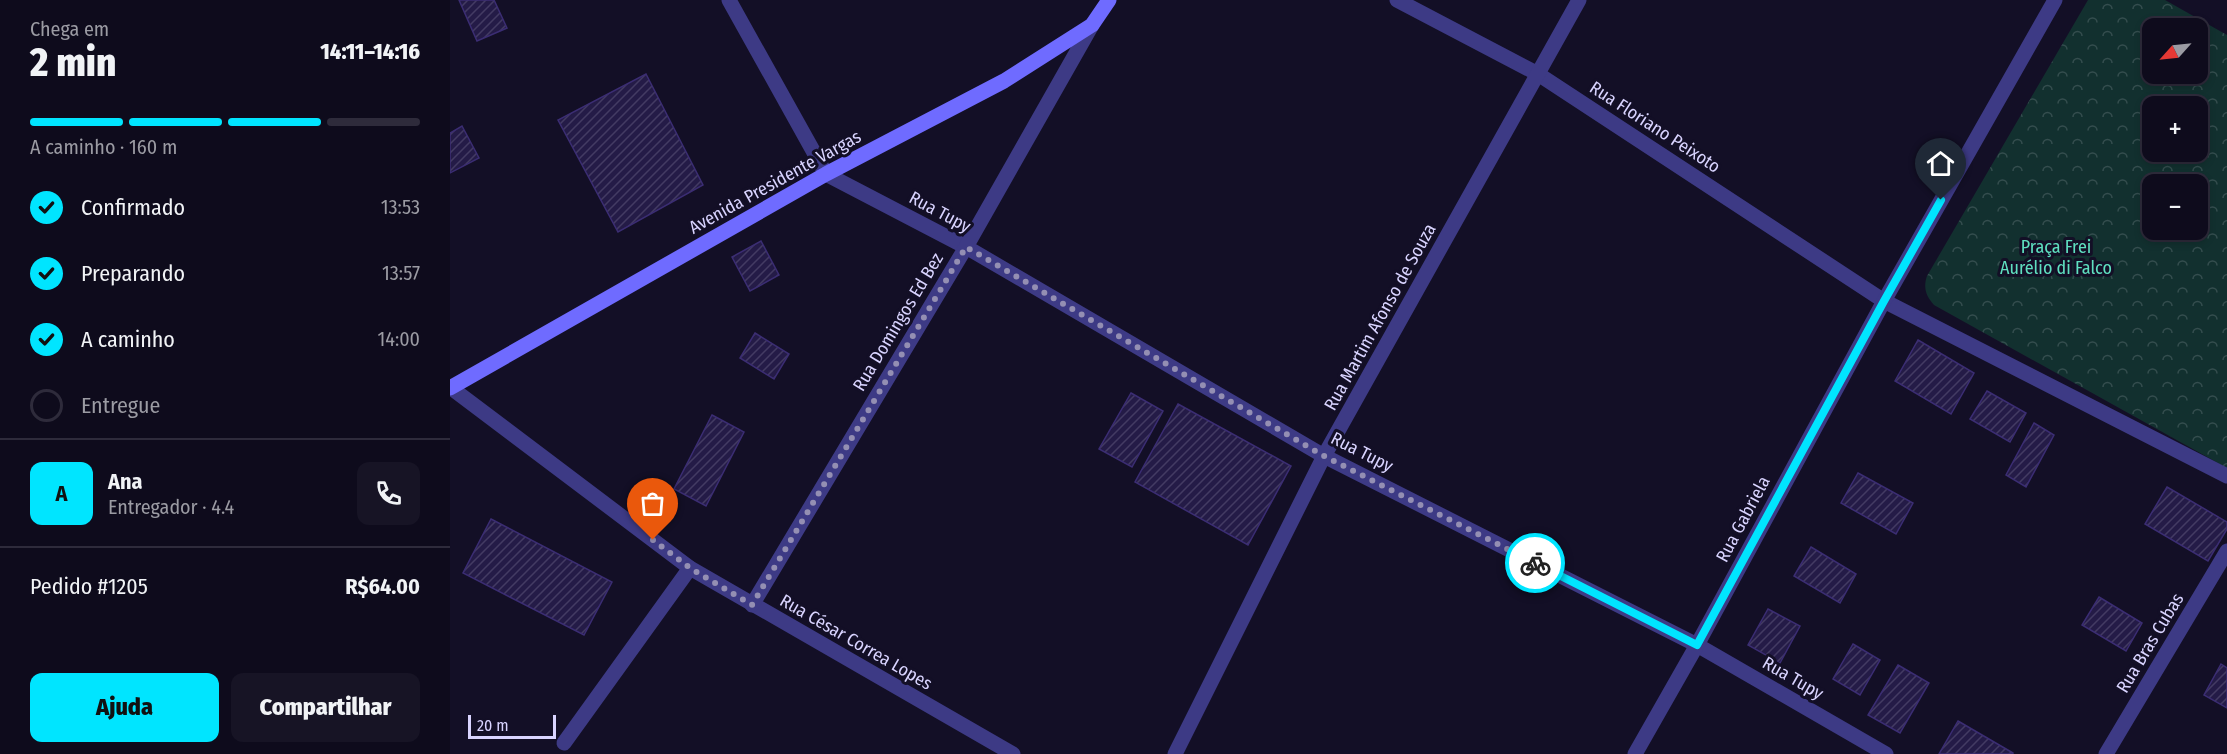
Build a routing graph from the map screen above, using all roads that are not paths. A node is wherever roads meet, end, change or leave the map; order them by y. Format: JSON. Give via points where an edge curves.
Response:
{"nodes":[{"id":1,"x":729,"y":0,"type":"edge"},
{"id":2,"x":1109,"y":0,"type":"edge"},
{"id":3,"x":1397,"y":0,"type":"edge"},
{"id":4,"x":1579,"y":0,"type":"edge"},
{"id":5,"x":2055,"y":0,"type":"edge"},
{"id":6,"x":1092,"y":26,"type":"junction"},
{"id":7,"x":1538,"y":74,"type":"junction"},
{"id":8,"x":826,"y":174,"type":"junction"},
{"id":9,"x":966,"y":247,"type":"junction"},
{"id":10,"x":1884,"y":301,"type":"junction"},
{"id":11,"x":450,"y":388,"type":"edge"},
{"id":12,"x":1324,"y":456,"type":"junction"},
{"id":13,"x":2227,"y":476,"type":"edge"},
{"id":14,"x":2227,"y":551,"type":"edge"},
{"id":15,"x":690,"y":568,"type":"junction"},
{"id":16,"x":752,"y":605,"type":"junction"},
{"id":17,"x":1697,"y":645,"type":"junction"},
{"id":18,"x":564,"y":743,"type":"dead end"},
{"id":19,"x":1013,"y":754,"type":"edge"},
{"id":20,"x":1175,"y":754,"type":"edge"},
{"id":21,"x":1635,"y":754,"type":"edge"},
{"id":22,"x":1886,"y":754,"type":"edge"},
{"id":23,"x":2106,"y":754,"type":"edge"}],
"edges":[{"from":1,"to":8,"type":"street"},
{"from":2,"to":6,"type":"main road","name":"Avenida Presidente Vargas"},
{"from":3,"to":7,"type":"street","name":"Rua Floriano Peixoto"},
{"from":4,"to":7,"type":"street","name":"Rua Martim Afonso de Souza"},
{"from":5,"to":10,"type":"street"},
{"from":6,"to":8,"type":"main road","name":"Avenida Presidente Vargas","via":[[1004,81]]},
{"from":6,"to":9,"type":"street","name":"Rua Domingos Ed Bez"},
{"from":7,"to":10,"type":"street","name":"Rua Floriano Peixoto"},
{"from":7,"to":12,"type":"street","name":"Rua Martim Afonso de Souza"},
{"from":8,"to":9,"type":"street","name":"Rua Tupy"},
{"from":8,"to":11,"type":"main road","name":"Avenida Presidente Vargas"},
{"from":9,"to":12,"type":"street","name":"Rua Tupy"},
{"from":9,"to":16,"type":"street","name":"Rua Domingos Ed Bez"},
{"from":10,"to":13,"type":"street"},
{"from":10,"to":17,"type":"street","name":"Rua Gabriela"},
{"from":11,"to":15,"type":"street","name":"Rua César Correa Lopes"},
{"from":12,"to":17,"type":"street","name":"Rua Tupy"},
{"from":12,"to":20,"type":"street","name":"Rua Martim Afonso de Souza"},
{"from":14,"to":23,"type":"street","name":"Rua Bras Cubas"},
{"from":15,"to":16,"type":"street","name":"Rua César Correa Lopes"},
{"from":15,"to":18,"type":"street"},
{"from":16,"to":19,"type":"street","name":"Rua César Correa Lopes"},
{"from":17,"to":21,"type":"street","name":"Rua Gabriela"},
{"from":17,"to":22,"type":"street","name":"Rua Tupy"}]}
